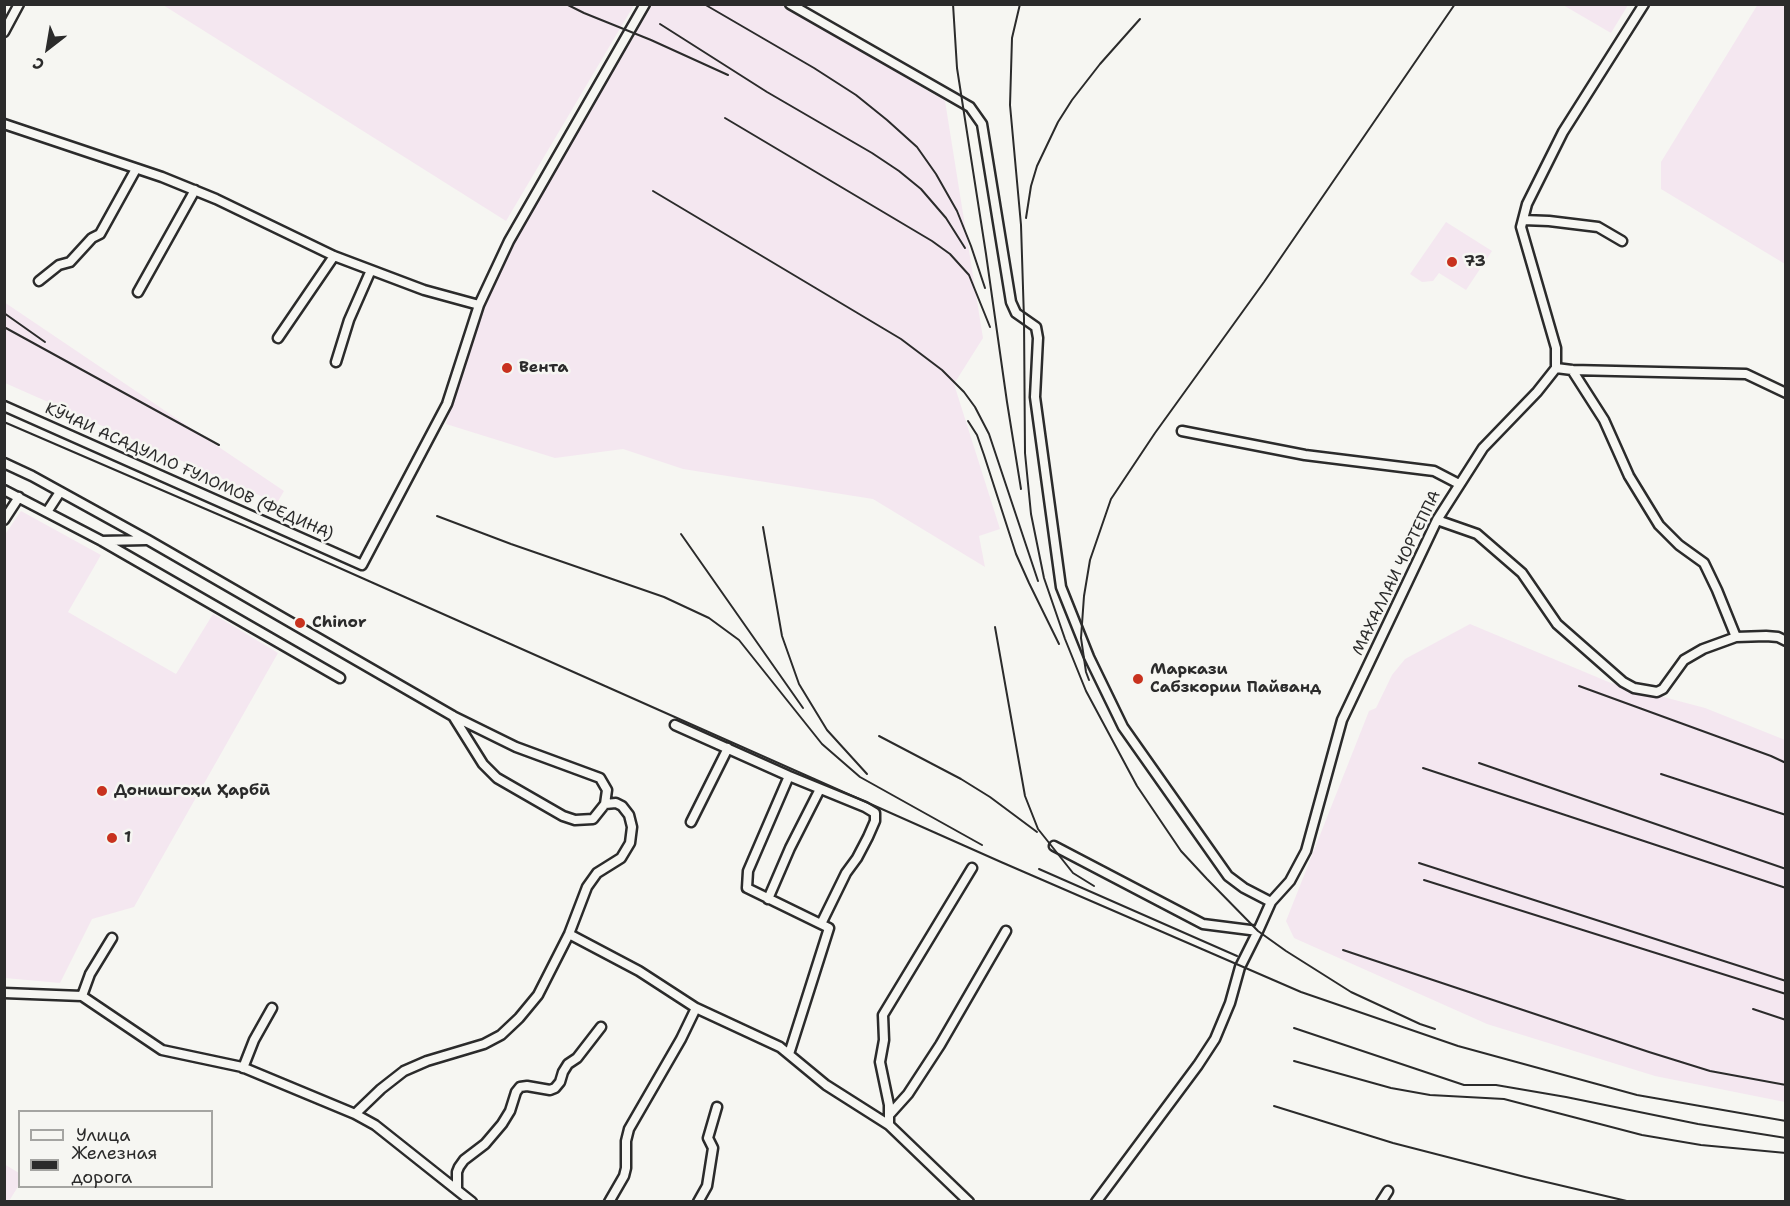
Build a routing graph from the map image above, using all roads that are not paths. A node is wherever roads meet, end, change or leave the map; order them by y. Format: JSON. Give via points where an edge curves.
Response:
{"nodes":[{"id":1,"x":19,"y":4,"type":"edge"},
{"id":2,"x":645,"y":4,"type":"edge"},
{"id":3,"x":790,"y":4,"type":"edge"},
{"id":4,"x":1644,"y":4,"type":"edge"},
{"id":5,"x":4,"y":32,"type":"edge"},
{"id":6,"x":4,"y":124,"type":"edge"},
{"id":7,"x":136,"y":169,"type":"junction"},
{"id":8,"x":195,"y":190,"type":"junction"},
{"id":9,"x":1523,"y":220,"type":"junction"},
{"id":10,"x":1622,"y":241,"type":"dead end"},
{"id":11,"x":334,"y":256,"type":"junction"},
{"id":12,"x":371,"y":270,"type":"junction"},
{"id":13,"x":39,"y":281,"type":"dead end"},
{"id":14,"x":138,"y":292,"type":"dead end"},
{"id":15,"x":479,"y":305,"type":"junction"},
{"id":16,"x":278,"y":338,"type":"dead end"},
{"id":17,"x":336,"y":362,"type":"dead end"},
{"id":18,"x":1556,"y":368,"type":"junction"},
{"id":19,"x":1572,"y":370,"type":"junction"},
{"id":20,"x":1785,"y":393,"type":"edge"},
{"id":21,"x":4,"y":406,"type":"edge"},
{"id":22,"x":1182,"y":430,"type":"dead end"},
{"id":23,"x":4,"y":463,"type":"edge"},
{"id":24,"x":1459,"y":484,"type":"junction"},
{"id":25,"x":4,"y":490,"type":"edge"},
{"id":26,"x":60,"y":492,"type":"junction"},
{"id":27,"x":19,"y":497,"type":"junction"},
{"id":28,"x":47,"y":512,"type":"junction"},
{"id":29,"x":4,"y":520,"type":"edge"},
{"id":30,"x":1437,"y":520,"type":"junction"},
{"id":31,"x":148,"y":540,"type":"junction"},
{"id":32,"x":102,"y":541,"type":"junction"},
{"id":33,"x":1736,"y":638,"type":"junction"},
{"id":34,"x":1785,"y":641,"type":"edge"},
{"id":35,"x":340,"y":678,"type":"dead end"},
{"id":36,"x":453,"y":716,"type":"junction"},
{"id":37,"x":675,"y":725,"type":"dead end"},
{"id":38,"x":728,"y":748,"type":"junction"},
{"id":39,"x":789,"y":776,"type":"junction"},
{"id":40,"x":820,"y":789,"type":"junction"},
{"id":41,"x":605,"y":804,"type":"junction"},
{"id":42,"x":692,"y":822,"type":"dead end"},
{"id":43,"x":1054,"y":846,"type":"dead end"},
{"id":44,"x":972,"y":868,"type":"dead end"},
{"id":45,"x":768,"y":899,"type":"junction"},
{"id":46,"x":1271,"y":902,"type":"junction"},
{"id":47,"x":821,"y":924,"type":"junction"},
{"id":48,"x":1006,"y":931,"type":"dead end"},
{"id":49,"x":1258,"y":932,"type":"junction"},
{"id":50,"x":569,"y":934,"type":"junction"},
{"id":51,"x":112,"y":938,"type":"dead end"},
{"id":52,"x":4,"y":993,"type":"edge"},
{"id":53,"x":82,"y":996,"type":"junction"},
{"id":54,"x":272,"y":1008,"type":"dead end"},
{"id":55,"x":696,"y":1008,"type":"junction"},
{"id":56,"x":601,"y":1027,"type":"dead end"},
{"id":57,"x":789,"y":1054,"type":"junction"},
{"id":58,"x":243,"y":1068,"type":"junction"},
{"id":59,"x":717,"y":1107,"type":"dead end"},
{"id":60,"x":356,"y":1114,"type":"junction"},
{"id":61,"x":890,"y":1114,"type":"junction"},
{"id":62,"x":889,"y":1125,"type":"junction"},
{"id":63,"x":458,"y":1190,"type":"junction"},
{"id":64,"x":1388,"y":1191,"type":"dead end"},
{"id":65,"x":472,"y":1202,"type":"edge"},
{"id":66,"x":609,"y":1202,"type":"edge"},
{"id":67,"x":698,"y":1202,"type":"edge"},
{"id":68,"x":969,"y":1202,"type":"edge"},
{"id":69,"x":1095,"y":1202,"type":"edge"},
{"id":70,"x":1381,"y":1202,"type":"edge"}],
"edges":[{"from":1,"to":5,"type":"street"},
{"from":2,"to":15,"type":"street","via":[[509,241]]},
{"from":3,"to":46,"type":"street","via":[[970,107],[982,124],[1011,302],[1016,313],[1036,327],[1038,338],[1035,397],[1061,587],[1123,728],[1228,876]]},
{"from":4,"to":9,"type":"street","via":[[1563,132]]},
{"from":6,"to":7,"type":"street"},
{"from":7,"to":8,"type":"street"},
{"from":7,"to":13,"type":"street","via":[[100,234],[70,262],[59,265]]},
{"from":8,"to":11,"type":"street"},
{"from":8,"to":14,"type":"street"},
{"from":9,"to":10,"type":"street","via":[[1598,227]]},
{"from":9,"to":18,"type":"street","via":[[1521,227],[1556,348]]},
{"from":11,"to":12,"type":"street"},
{"from":11,"to":16,"type":"street"},
{"from":12,"to":15,"type":"street"},
{"from":12,"to":17,"type":"street"},
{"from":15,"to":21,"type":"street","name":"КӮЧАИ АСАДУЛЛО ҒУЛОМОВ (ФЕДИНА)","via":[[447,404],[362,565]]},
{"from":18,"to":19,"type":"street"},
{"from":18,"to":24,"type":"street","name":"МАХАЛЛАИ ЧОРТЕППА","via":[[1483,448]]},
{"from":19,"to":20,"type":"street","via":[[1746,374]]},
{"from":19,"to":33,"type":"street","via":[[1604,420],[1629,476],[1659,525],[1704,563]]},
{"from":22,"to":24,"type":"street","via":[[1305,455],[1434,471]]},
{"from":23,"to":26,"type":"street"},
{"from":24,"to":30,"type":"street","name":"МАХАЛЛАИ ЧОРТЕППА"},
{"from":25,"to":27,"type":"street"},
{"from":26,"to":28,"type":"street"},
{"from":26,"to":31,"type":"street"},
{"from":27,"to":28,"type":"street"},
{"from":27,"to":29,"type":"street"},
{"from":28,"to":32,"type":"street"},
{"from":30,"to":33,"type":"street","via":[[1477,534],[1522,573],[1557,624],[1634,688],[1657,692],[1684,660]]},
{"from":30,"to":46,"type":"street","name":"МАХАЛЛАИ ЧОРТЕППА","via":[[1342,720],[1306,851],[1290,881]]},
{"from":31,"to":32,"type":"street"},
{"from":31,"to":36,"type":"street"},
{"from":32,"to":35,"type":"street"},
{"from":33,"to":34,"type":"street","via":[[1766,636]]},
{"from":36,"to":41,"type":"street","via":[[516,747],[600,778],[607,790]]},
{"from":36,"to":41,"type":"street","via":[[483,764],[497,778],[575,820],[593,819]]},
{"from":37,"to":38,"type":"street"},
{"from":38,"to":39,"type":"street"},
{"from":38,"to":42,"type":"street"},
{"from":39,"to":40,"type":"street"},
{"from":39,"to":45,"type":"street","via":[[748,871],[747,888]]},
{"from":40,"to":45,"type":"street"},
{"from":40,"to":47,"type":"street","via":[[875,813],[868,837]]},
{"from":41,"to":50,"type":"street","via":[[616,802],[629,815],[630,843],[621,858],[597,873],[587,887]]},
{"from":43,"to":49,"type":"street","via":[[1203,924]]},
{"from":44,"to":61,"type":"street","via":[[883,1016],[880,1062]]},
{"from":45,"to":47,"type":"street"},
{"from":46,"to":49,"type":"street","name":"МАХАЛЛАИ ЧОРТЕППА"},
{"from":47,"to":57,"type":"street","via":[[829,928]]},
{"from":48,"to":61,"type":"street","via":[[940,1045]]},
{"from":49,"to":69,"type":"street","name":"МАХАЛЛАИ ЧОРТЕППА","via":[[1240,967],[1215,1040]]},
{"from":50,"to":55,"type":"street","via":[[639,971]]},
{"from":50,"to":60,"type":"street","via":[[538,995],[501,1035],[404,1071]]},
{"from":51,"to":53,"type":"street","via":[[90,974]]},
{"from":52,"to":53,"type":"street"},
{"from":53,"to":58,"type":"street","via":[[162,1050]]},
{"from":54,"to":58,"type":"street"},
{"from":55,"to":57,"type":"street"},
{"from":55,"to":66,"type":"street","via":[[630,1129],[624,1176]]},
{"from":56,"to":63,"type":"street","via":[[578,1058],[568,1064],[555,1088],[520,1087],[502,1124],[459,1167]]},
{"from":57,"to":62,"type":"street","via":[[826,1085]]},
{"from":58,"to":60,"type":"street"},
{"from":59,"to":67,"type":"street","via":[[708,1138],[712,1148],[708,1186]]},
{"from":60,"to":63,"type":"street"},
{"from":61,"to":62,"type":"street"},
{"from":62,"to":68,"type":"street"},
{"from":63,"to":65,"type":"street"},
{"from":64,"to":70,"type":"street"}]}
